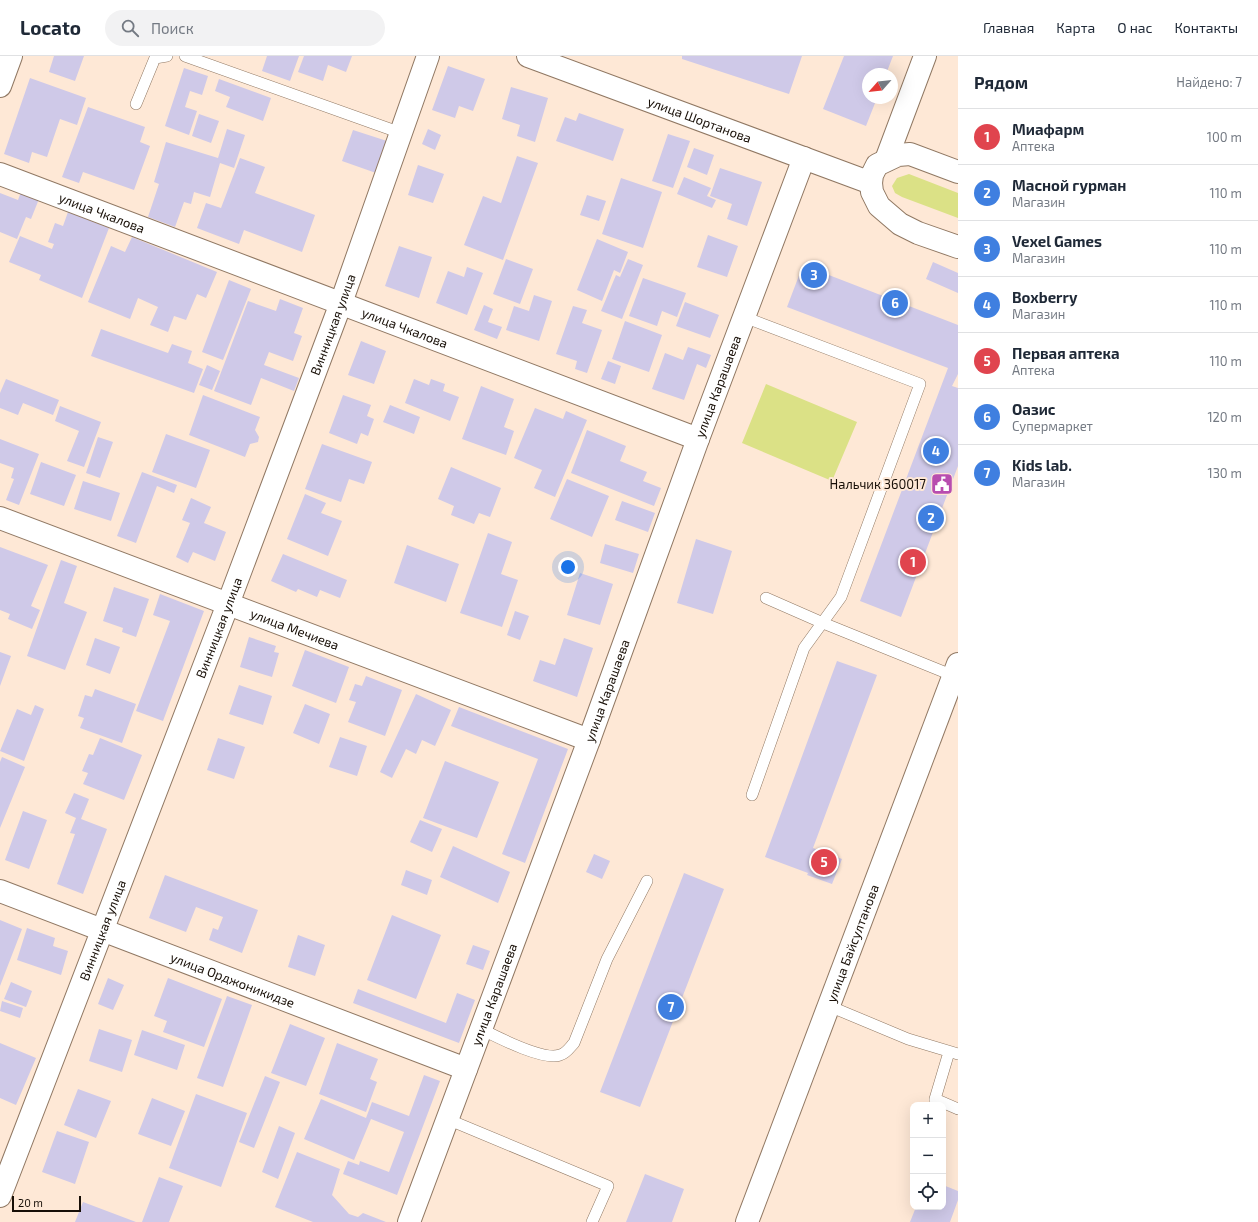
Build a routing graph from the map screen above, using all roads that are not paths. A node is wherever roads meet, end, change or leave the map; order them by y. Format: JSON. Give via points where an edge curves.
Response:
{"nodes":[{"id":1,"x":11,"y":56,"type":"edge"},
{"id":2,"x":167,"y":56,"type":"edge"},
{"id":3,"x":185,"y":56,"type":"edge"},
{"id":4,"x":428,"y":56,"type":"edge"},
{"id":5,"x":528,"y":56,"type":"edge"},
{"id":6,"x":925,"y":56,"type":"edge"},
{"id":7,"x":0,"y":86,"type":"edge"},
{"id":8,"x":136,"y":104,"type":"dead end"},
{"id":9,"x":401,"y":133,"type":"junction"},
{"id":10,"x":804,"y":158,"type":"junction"},
{"id":11,"x":886,"y":160,"type":"junction"},
{"id":12,"x":958,"y":172,"type":"edge"},
{"id":13,"x":0,"y":174,"type":"edge"},
{"id":14,"x":872,"y":184,"type":"junction"},
{"id":15,"x":958,"y":247,"type":"edge"},
{"id":16,"x":341,"y":303,"type":"junction"},
{"id":17,"x":744,"y":317,"type":"junction"},
{"id":18,"x":698,"y":439,"type":"junction"},
{"id":19,"x":0,"y":518,"type":"edge"},
{"id":20,"x":766,"y":598,"type":"dead end"},
{"id":21,"x":228,"y":604,"type":"junction"},
{"id":22,"x":823,"y":623,"type":"junction"},
{"id":23,"x":956,"y":670,"type":"edge"},
{"id":24,"x":589,"y":740,"type":"junction"},
{"id":25,"x":752,"y":794,"type":"dead end"},
{"id":26,"x":647,"y":881,"type":"dead end"},
{"id":27,"x":0,"y":890,"type":"edge"},
{"id":28,"x":102,"y":930,"type":"junction"},
{"id":29,"x":829,"y":1006,"type":"junction"},
{"id":30,"x":481,"y":1029,"type":"junction"},
{"id":31,"x":954,"y":1053,"type":"edge"},
{"id":32,"x":466,"y":1069,"type":"junction"},
{"id":33,"x":958,"y":1109,"type":"edge"},
{"id":34,"x":447,"y":1119,"type":"junction"},
{"id":35,"x":0,"y":1196,"type":"edge"},
{"id":36,"x":409,"y":1222,"type":"edge"},
{"id":37,"x":592,"y":1222,"type":"edge"},
{"id":38,"x":747,"y":1222,"type":"edge"}],
"edges":[{"from":1,"to":7,"type":"street"},
{"from":2,"to":8,"type":"lane","via":[[155,58]]},
{"from":3,"to":9,"type":"lane"},
{"from":4,"to":9,"type":"street","name":"Винницкая улица"},
{"from":5,"to":10,"type":"street","name":"улица Шортанова"},
{"from":6,"to":11,"type":"street"},
{"from":9,"to":16,"type":"street","name":"Винницкая улица"},
{"from":10,"to":14,"type":"street","name":"улица Шортанова"},
{"from":10,"to":17,"type":"street","name":"улица Карашаева"},
{"from":11,"to":12,"type":"street","via":[[910,154]]},
{"from":11,"to":14,"type":"street","via":[[877,166],[872,175]]},
{"from":13,"to":16,"type":"street","name":"улица Чкалова"},
{"from":14,"to":15,"type":"street","via":[[872,192],[879,206],[900,224]]},
{"from":16,"to":18,"type":"street","name":"улица Чкалова"},
{"from":16,"to":21,"type":"street","name":"Винницкая улица"},
{"from":17,"to":18,"type":"street","name":"улица Карашаева"},
{"from":17,"to":22,"type":"lane","via":[[920,384],[841,597]]},
{"from":18,"to":24,"type":"street","name":"улица Карашаева"},
{"from":19,"to":21,"type":"street","name":"улица Мечиева"},
{"from":20,"to":22,"type":"lane"},
{"from":21,"to":24,"type":"street","name":"улица Мечиева"},
{"from":21,"to":28,"type":"street","name":"Винницкая улица"},
{"from":22,"to":23,"type":"lane"},
{"from":22,"to":25,"type":"lane","via":[[804,648]]},
{"from":23,"to":29,"type":"street","name":"улица Байсултанова"},
{"from":24,"to":30,"type":"street","name":"улица Карашаева"},
{"from":26,"to":30,"type":"lane","via":[[606,959],[574,1042],[567,1052],[560,1056],[527,1050]]},
{"from":27,"to":28,"type":"street","name":"улица Орджоникидзе"},
{"from":28,"to":32,"type":"street","name":"улица Орджоникидзе"},
{"from":28,"to":35,"type":"street","name":"Винницкая улица"},
{"from":29,"to":31,"type":"lane","via":[[908,1039]]},
{"from":29,"to":38,"type":"street","name":"улица Байсултанова"},
{"from":30,"to":32,"type":"street","name":"улица Карашаева"},
{"from":31,"to":33,"type":"lane","via":[[935,1099]]},
{"from":32,"to":34,"type":"street","name":"улица Карашаева"},
{"from":34,"to":36,"type":"street","name":"улица Карашаева"},
{"from":34,"to":37,"type":"lane","via":[[608,1186]]}]}
